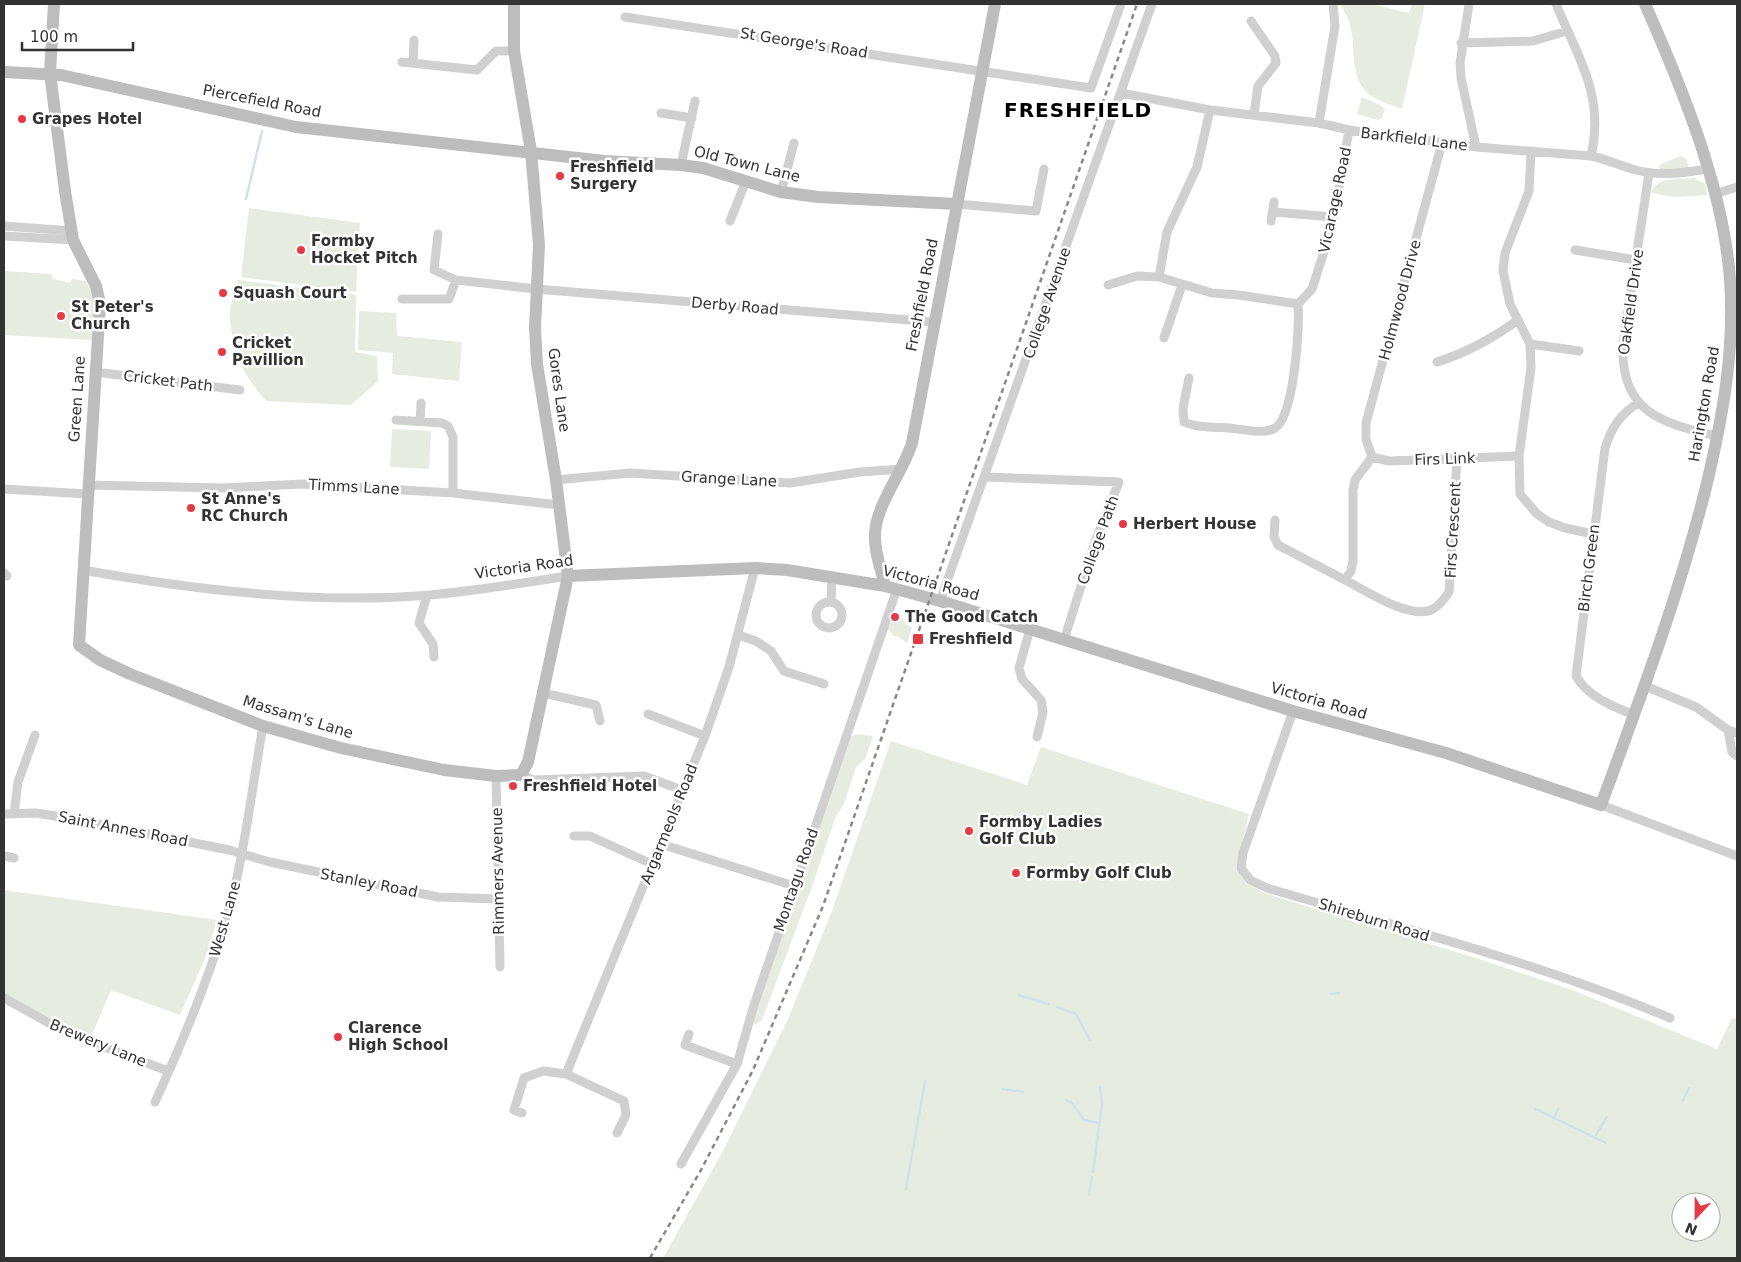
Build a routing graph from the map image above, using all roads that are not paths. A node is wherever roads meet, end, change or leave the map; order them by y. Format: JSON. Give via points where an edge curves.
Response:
{"nodes":[{"id":1,"x":54,"y":4,"type":"edge"},
{"id":2,"x":514,"y":4,"type":"edge"},
{"id":3,"x":995,"y":4,"type":"edge"},
{"id":4,"x":1121,"y":4,"type":"edge"},
{"id":5,"x":1152,"y":4,"type":"edge"},
{"id":6,"x":1333,"y":4,"type":"edge"},
{"id":7,"x":1468,"y":4,"type":"edge"},
{"id":8,"x":1556,"y":4,"type":"edge"},
{"id":9,"x":1645,"y":4,"type":"edge"},
{"id":10,"x":625,"y":17,"type":"dead end"},
{"id":11,"x":1251,"y":21,"type":"dead end"},
{"id":12,"x":1567,"y":31,"type":"junction"},
{"id":13,"x":414,"y":40,"type":"dead end"},
{"id":14,"x":1461,"y":43,"type":"junction"},
{"id":15,"x":514,"y":50,"type":"junction"},
{"id":16,"x":402,"y":62,"type":"dead end"},
{"id":17,"x":412,"y":63,"type":"junction"},
{"id":18,"x":4,"y":72,"type":"edge"},
{"id":19,"x":982,"y":72,"type":"junction"},
{"id":20,"x":50,"y":73,"type":"junction"},
{"id":21,"x":1121,"y":94,"type":"junction"},
{"id":22,"x":695,"y":101,"type":"dead end"},
{"id":23,"x":1210,"y":110,"type":"junction"},
{"id":24,"x":661,"y":113,"type":"dead end"},
{"id":25,"x":1254,"y":114,"type":"junction"},
{"id":26,"x":692,"y":118,"type":"junction"},
{"id":27,"x":1319,"y":123,"type":"junction"},
{"id":28,"x":1349,"y":130,"type":"junction"},
{"id":29,"x":794,"y":143,"type":"dead end"},
{"id":30,"x":1442,"y":143,"type":"junction"},
{"id":31,"x":1476,"y":147,"type":"junction"},
{"id":32,"x":531,"y":151,"type":"junction"},
{"id":33,"x":1531,"y":151,"type":"junction"},
{"id":34,"x":1591,"y":156,"type":"junction"},
{"id":35,"x":681,"y":165,"type":"junction"},
{"id":36,"x":1044,"y":169,"type":"dead end"},
{"id":37,"x":1707,"y":169,"type":"junction"},
{"id":38,"x":1649,"y":173,"type":"junction"},
{"id":39,"x":746,"y":181,"type":"junction"},
{"id":40,"x":1737,"y":187,"type":"edge"},
{"id":41,"x":781,"y":192,"type":"junction"},
{"id":42,"x":1714,"y":194,"type":"junction"},
{"id":43,"x":957,"y":204,"type":"junction"},
{"id":44,"x":1333,"y":217,"type":"junction"},
{"id":45,"x":730,"y":221,"type":"dead end"},
{"id":46,"x":1271,"y":221,"type":"dead end"},
{"id":47,"x":4,"y":226,"type":"edge"},
{"id":48,"x":438,"y":234,"type":"dead end"},
{"id":49,"x":72,"y":235,"type":"junction"},
{"id":50,"x":4,"y":236,"type":"edge"},
{"id":51,"x":1576,"y":250,"type":"dead end"},
{"id":52,"x":1636,"y":260,"type":"junction"},
{"id":53,"x":1159,"y":277,"type":"junction"},
{"id":54,"x":456,"y":280,"type":"junction"},
{"id":55,"x":1108,"y":285,"type":"dead end"},
{"id":56,"x":1182,"y":285,"type":"junction"},
{"id":57,"x":536,"y":289,"type":"junction"},
{"id":58,"x":402,"y":299,"type":"dead end"},
{"id":59,"x":1298,"y":304,"type":"junction"},
{"id":60,"x":1734,"y":311,"type":"edge"},
{"id":61,"x":1518,"y":320,"type":"junction"},
{"id":62,"x":933,"y":322,"type":"junction"},
{"id":63,"x":1164,"y":338,"type":"dead end"},
{"id":64,"x":1530,"y":344,"type":"junction"},
{"id":65,"x":1579,"y":351,"type":"dead end"},
{"id":66,"x":1437,"y":362,"type":"dead end"},
{"id":67,"x":95,"y":372,"type":"junction"},
{"id":68,"x":1189,"y":378,"type":"dead end"},
{"id":69,"x":240,"y":390,"type":"dead end"},
{"id":70,"x":1639,"y":402,"type":"junction"},
{"id":71,"x":421,"y":403,"type":"dead end"},
{"id":72,"x":396,"y":420,"type":"dead end"},
{"id":73,"x":420,"y":422,"type":"junction"},
{"id":74,"x":1717,"y":436,"type":"junction"},
{"id":75,"x":1372,"y":456,"type":"junction"},
{"id":76,"x":1519,"y":456,"type":"junction"},
{"id":77,"x":1457,"y":459,"type":"junction"},
{"id":78,"x":902,"y":469,"type":"junction"},
{"id":79,"x":986,"y":477,"type":"junction"},
{"id":80,"x":556,"y":480,"type":"junction"},
{"id":81,"x":4,"y":489,"type":"edge"},
{"id":82,"x":87,"y":490,"type":"junction"},
{"id":83,"x":453,"y":492,"type":"junction"},
{"id":84,"x":559,"y":505,"type":"junction"},
{"id":85,"x":1275,"y":520,"type":"dead end"},
{"id":86,"x":1593,"y":534,"type":"junction"},
{"id":87,"x":755,"y":568,"type":"junction"},
{"id":88,"x":83,"y":570,"type":"junction"},
{"id":89,"x":568,"y":576,"type":"junction"},
{"id":90,"x":832,"y":578,"type":"junction"},
{"id":91,"x":1345,"y":580,"type":"junction"},
{"id":92,"x":891,"y":588,"type":"junction"},
{"id":93,"x":427,"y":595,"type":"junction"},
{"id":94,"x":940,"y":601,"type":"junction"},
{"id":95,"x":831,"y":602,"type":"dead end"},
{"id":96,"x":1030,"y":629,"type":"junction"},
{"id":97,"x":738,"y":635,"type":"junction"},
{"id":98,"x":1064,"y":640,"type":"junction"},
{"id":99,"x":78,"y":645,"type":"joint"},
{"id":100,"x":434,"y":657,"type":"dead end"},
{"id":101,"x":824,"y":684,"type":"dead end"},
{"id":102,"x":1645,"y":686,"type":"junction"},
{"id":103,"x":543,"y":693,"type":"junction"},
{"id":104,"x":1293,"y":711,"type":"junction"},
{"id":105,"x":648,"y":714,"type":"dead end"},
{"id":106,"x":1634,"y":714,"type":"junction"},
{"id":107,"x":600,"y":721,"type":"dead end"},
{"id":108,"x":263,"y":726,"type":"junction"},
{"id":109,"x":1728,"y":730,"type":"junction"},
{"id":110,"x":1737,"y":733,"type":"edge"},
{"id":111,"x":35,"y":735,"type":"dead end"},
{"id":112,"x":705,"y":736,"type":"junction"},
{"id":113,"x":1037,"y":737,"type":"dead end"},
{"id":114,"x":1737,"y":756,"type":"edge"},
{"id":115,"x":521,"y":775,"type":"junction"},
{"id":116,"x":496,"y":776,"type":"junction"},
{"id":117,"x":682,"y":790,"type":"junction"},
{"id":118,"x":1601,"y":806,"type":"junction"},
{"id":119,"x":4,"y":814,"type":"edge"},
{"id":120,"x":14,"y":814,"type":"junction"},
{"id":121,"x":574,"y":836,"type":"dead end"},
{"id":122,"x":660,"y":844,"type":"junction"},
{"id":123,"x":241,"y":854,"type":"junction"},
{"id":124,"x":4,"y":856,"type":"edge"},
{"id":125,"x":1737,"y":856,"type":"edge"},
{"id":126,"x":14,"y":858,"type":"dead end"},
{"id":127,"x":652,"y":864,"type":"junction"},
{"id":128,"x":794,"y":886,"type":"junction"},
{"id":129,"x":500,"y":899,"type":"junction"},
{"id":130,"x":500,"y":967,"type":"dead end"},
{"id":131,"x":4,"y":998,"type":"edge"},
{"id":132,"x":1670,"y":1018,"type":"dead end"},
{"id":133,"x":690,"y":1034,"type":"dead end"},
{"id":134,"x":737,"y":1064,"type":"junction"},
{"id":135,"x":168,"y":1071,"type":"junction"},
{"id":136,"x":566,"y":1074,"type":"junction"},
{"id":137,"x":155,"y":1102,"type":"dead end"},
{"id":138,"x":522,"y":1113,"type":"dead end"},
{"id":139,"x":618,"y":1133,"type":"dead end"},
{"id":140,"x":681,"y":1164,"type":"dead end"}],
"edges":[{"from":1,"to":20,"type":"street","name":"Green Lane"},
{"from":2,"to":15,"type":"street","name":"Gores Lane"},
{"from":3,"to":19,"type":"street","name":"Freshfield Road"},
{"from":4,"to":19,"type":"street","via":[[1091,88]]},
{"from":5,"to":21,"type":"street","name":"College Avenue"},
{"from":6,"to":27,"type":"street","via":[[1335,26]]},
{"from":7,"to":14,"type":"street"},
{"from":8,"to":12,"type":"street"},
{"from":9,"to":37,"type":"street","name":"Harington Road"},
{"from":10,"to":19,"type":"street","name":"St George's Road"},
{"from":11,"to":25,"type":"street","via":[[1275,56],[1276,64],[1258,86]]},
{"from":12,"to":14,"type":"street","via":[[1533,41]]},
{"from":12,"to":34,"type":"street","via":[[1594,99],[1595,138]]},
{"from":13,"to":17,"type":"street"},
{"from":14,"to":31,"type":"street","via":[[1461,78]]},
{"from":15,"to":17,"type":"street","via":[[496,51],[477,70]]},
{"from":15,"to":32,"type":"street","name":"Gores Lane"},
{"from":16,"to":17,"type":"street"},
{"from":18,"to":20,"type":"street","name":"Piercefield Road"},
{"from":19,"to":43,"type":"street","name":"Freshfield Road"},
{"from":20,"to":32,"type":"street","name":"Piercefield Road","via":[[296,126]]},
{"from":20,"to":49,"type":"street","name":"Green Lane"},
{"from":21,"to":23,"type":"street","name":"Barkfield Lane"},
{"from":21,"to":79,"type":"street","name":"College Avenue"},
{"from":22,"to":26,"type":"street"},
{"from":23,"to":25,"type":"street","name":"Barkfield Lane"},
{"from":23,"to":53,"type":"street","via":[[1197,167],[1167,232]]},
{"from":24,"to":26,"type":"street"},
{"from":25,"to":27,"type":"street","name":"Barkfield Lane"},
{"from":26,"to":35,"type":"street"},
{"from":27,"to":28,"type":"street","name":"Barkfield Lane"},
{"from":28,"to":30,"type":"street","name":"Barkfield Lane"},
{"from":28,"to":44,"type":"street","name":"Vicarage Road"},
{"from":29,"to":41,"type":"street"},
{"from":30,"to":31,"type":"street","name":"Barkfield Lane"},
{"from":30,"to":75,"type":"street","name":"Holmwood Drive","via":[[1366,423],[1366,439]]},
{"from":31,"to":33,"type":"street","name":"Barkfield Lane"},
{"from":32,"to":35,"type":"street","name":"Old Town Lane","via":[[605,161]]},
{"from":32,"to":57,"type":"street","name":"Gores Lane","via":[[539,245]]},
{"from":33,"to":34,"type":"street","name":"Barkfield Lane"},
{"from":33,"to":61,"type":"street","via":[[1529,191],[1505,253],[1505,286]]},
{"from":34,"to":38,"type":"street","name":"Barkfield Lane"},
{"from":35,"to":39,"type":"street","name":"Old Town Lane"},
{"from":36,"to":43,"type":"street","via":[[1036,211]]},
{"from":37,"to":38,"type":"street","name":"Barkfield Lane","via":[[1672,175]]},
{"from":37,"to":42,"type":"street","name":"Harington Road"},
{"from":38,"to":52,"type":"street","name":"Oakfield Drive"},
{"from":39,"to":41,"type":"street","name":"Old Town Lane"},
{"from":39,"to":45,"type":"street"},
{"from":40,"to":42,"type":"street"},
{"from":41,"to":43,"type":"street","name":"Old Town Lane"},
{"from":42,"to":60,"type":"street","name":"Harington Road"},
{"from":43,"to":62,"type":"street","name":"Freshfield Road"},
{"from":44,"to":46,"type":"street","via":[[1273,207]]},
{"from":44,"to":59,"type":"street","name":"Vicarage Road","via":[[1312,289]]},
{"from":47,"to":49,"type":"street"},
{"from":48,"to":54,"type":"street","name":"Derby Road","via":[[434,270]]},
{"from":49,"to":50,"type":"street"},
{"from":49,"to":67,"type":"street","name":"Green Lane","via":[[96,286],[100,304]]},
{"from":51,"to":52,"type":"street"},
{"from":52,"to":70,"type":"street","name":"Oakfield Drive","via":[[1622,362],[1630,388]]},
{"from":53,"to":55,"type":"street","via":[[1137,276]]},
{"from":53,"to":56,"type":"street"},
{"from":54,"to":57,"type":"street","name":"Derby Road"},
{"from":54,"to":58,"type":"street","via":[[449,298]]},
{"from":56,"to":59,"type":"street","via":[[1212,293]]},
{"from":56,"to":63,"type":"street"},
{"from":57,"to":62,"type":"street","name":"Derby Road"},
{"from":57,"to":80,"type":"street","name":"Gores Lane","via":[[537,364]]},
{"from":59,"to":68,"type":"street","via":[[1294,379],[1284,420],[1276,428],[1266,431],[1184,422],[1183,408]]},
{"from":60,"to":74,"type":"street","name":"Harington Road","via":[[1728,378]]},
{"from":61,"to":64,"type":"street"},
{"from":61,"to":66,"type":"street","via":[[1465,352]]},
{"from":62,"to":78,"type":"street","name":"Freshfield Road","via":[[912,443]]},
{"from":64,"to":65,"type":"street"},
{"from":64,"to":76,"type":"street","via":[[1531,368]]},
{"from":67,"to":69,"type":"street","name":"Cricket Path"},
{"from":67,"to":82,"type":"street","name":"Green Lane"},
{"from":70,"to":74,"type":"street","name":"Oakfield Drive","via":[[1673,426]]},
{"from":70,"to":86,"type":"street","name":"Birch Green","via":[[1621,415],[1609,436]]},
{"from":71,"to":73,"type":"street"},
{"from":72,"to":73,"type":"street"},
{"from":73,"to":83,"type":"street","via":[[442,423],[452,430]]},
{"from":74,"to":102,"type":"street","name":"Harington Road","via":[[1682,576]]},
{"from":75,"to":77,"type":"street","name":"Firs Link","via":[[1389,461]]},
{"from":75,"to":91,"type":"street","via":[[1352,490],[1352,561]]},
{"from":76,"to":77,"type":"street","name":"Firs Link"},
{"from":76,"to":86,"type":"street","via":[[1520,494],[1537,514],[1565,528]]},
{"from":77,"to":91,"type":"street","name":"Firs Crescent","via":[[1449,592],[1442,601],[1432,610],[1416,612]]},
{"from":78,"to":80,"type":"street","name":"Grange Lane","via":[[790,483],[630,473]]},
{"from":78,"to":92,"type":"street","name":"Freshfield Road","via":[[890,490],[875,533],[877,556]]},
{"from":79,"to":94,"type":"street","name":"College Avenue"},
{"from":79,"to":98,"type":"street","name":"College Path","via":[[1119,482],[1096,539]]},
{"from":80,"to":84,"type":"street","name":"Gores Lane"},
{"from":81,"to":82,"type":"street","name":"Timms Lane"},
{"from":82,"to":83,"type":"street","name":"Timms Lane","via":[[302,484]]},
{"from":82,"to":88,"type":"street","name":"Green Lane"},
{"from":83,"to":84,"type":"street","name":"Timms Lane"},
{"from":84,"to":89,"type":"street","name":"Gores Lane"},
{"from":85,"to":91,"type":"street","name":"Firs Crescent","via":[[1274,537],[1278,545]]},
{"from":86,"to":106,"type":"street","name":"Birch Green","via":[[1576,676],[1592,694]]},
{"from":87,"to":89,"type":"street","name":"Victoria Road"},
{"from":87,"to":90,"type":"street","name":"Victoria Road"},
{"from":87,"to":97,"type":"street","name":"Argarmeols Road"},
{"from":88,"to":93,"type":"street","name":"Victoria Road","via":[[263,593],[330,598]]},
{"from":88,"to":99,"type":"street","name":"Green Lane"},
{"from":89,"to":93,"type":"street","name":"Victoria Road"},
{"from":89,"to":103,"type":"street","name":"Gores Lane"},
{"from":90,"to":92,"type":"street","name":"Victoria Road"},
{"from":90,"to":95,"type":"street"},
{"from":92,"to":94,"type":"street","name":"Victoria Road"},
{"from":92,"to":128,"type":"street","name":"Montagu Road","via":[[851,727]]},
{"from":93,"to":100,"type":"street","via":[[419,623],[432,644]]},
{"from":94,"to":96,"type":"street","name":"Victoria Road"},
{"from":96,"to":98,"type":"street","name":"Victoria Road"},
{"from":96,"to":113,"type":"street","via":[[1019,668],[1022,678],[1041,700],[1043,712]]},
{"from":97,"to":101,"type":"street","via":[[771,651],[784,671]]},
{"from":97,"to":112,"type":"street","name":"Argarmeols Road"},
{"from":98,"to":104,"type":"street","name":"Victoria Road"},
{"from":99,"to":108,"type":"street","name":"Massam's Lane","via":[[130,674]]},
{"from":102,"to":106,"type":"street","name":"Harington Road"},
{"from":102,"to":109,"type":"street","via":[[1696,707]]},
{"from":103,"to":107,"type":"street","via":[[596,705]]},
{"from":103,"to":115,"type":"street","name":"Gores Lane","via":[[528,762]]},
{"from":104,"to":118,"type":"street","name":"Victoria Road","via":[[1446,753]]},
{"from":104,"to":132,"type":"street","name":"Shireburn Road","via":[[1243,853],[1241,868],[1250,880],[1267,888],[1617,996]]},
{"from":105,"to":112,"type":"street"},
{"from":106,"to":118,"type":"street","name":"Harington Road"},
{"from":108,"to":116,"type":"street","name":"Massam's Lane","via":[[341,748],[444,770]]},
{"from":108,"to":123,"type":"street","name":"West Lane"},
{"from":109,"to":110,"type":"street"},
{"from":109,"to":114,"type":"street","via":[[1732,752]]},
{"from":111,"to":120,"type":"street","via":[[18,782]]},
{"from":112,"to":117,"type":"street","name":"Argarmeols Road"},
{"from":115,"to":116,"type":"street","name":"Massam's Lane"},
{"from":115,"to":117,"type":"street","via":[[534,780],[644,776]]},
{"from":116,"to":129,"type":"street","name":"Rimmers Avenue"},
{"from":117,"to":122,"type":"street","name":"Argarmeols Road"},
{"from":118,"to":125,"type":"street","name":"Victoria Road"},
{"from":119,"to":120,"type":"street","name":"Saint Annes Road"},
{"from":120,"to":123,"type":"street","name":"Saint Annes Road","via":[[36,813],[74,819]]},
{"from":121,"to":127,"type":"street","via":[[590,836]]},
{"from":122,"to":127,"type":"street","name":"Argarmeols Road"},
{"from":122,"to":128,"type":"street"},
{"from":123,"to":129,"type":"street","name":"Stanley Road","via":[[438,897]]},
{"from":123,"to":135,"type":"street","name":"West Lane","via":[[225,922],[205,984]]},
{"from":124,"to":126,"type":"street"},
{"from":127,"to":136,"type":"street","name":"Argarmeols Road"},
{"from":128,"to":134,"type":"street","name":"Montagu Road"},
{"from":129,"to":130,"type":"street","name":"Rimmers Avenue"},
{"from":131,"to":135,"type":"street","name":"Brewery Lane","via":[[65,1032]]},
{"from":133,"to":134,"type":"street","via":[[682,1048]]},
{"from":134,"to":140,"type":"street","name":"Montagu Road"},
{"from":135,"to":137,"type":"street","name":"West Lane"},
{"from":136,"to":138,"type":"street","via":[[543,1071],[524,1078],[514,1110]]},
{"from":136,"to":139,"type":"street","via":[[624,1101],[626,1115]]}]}
